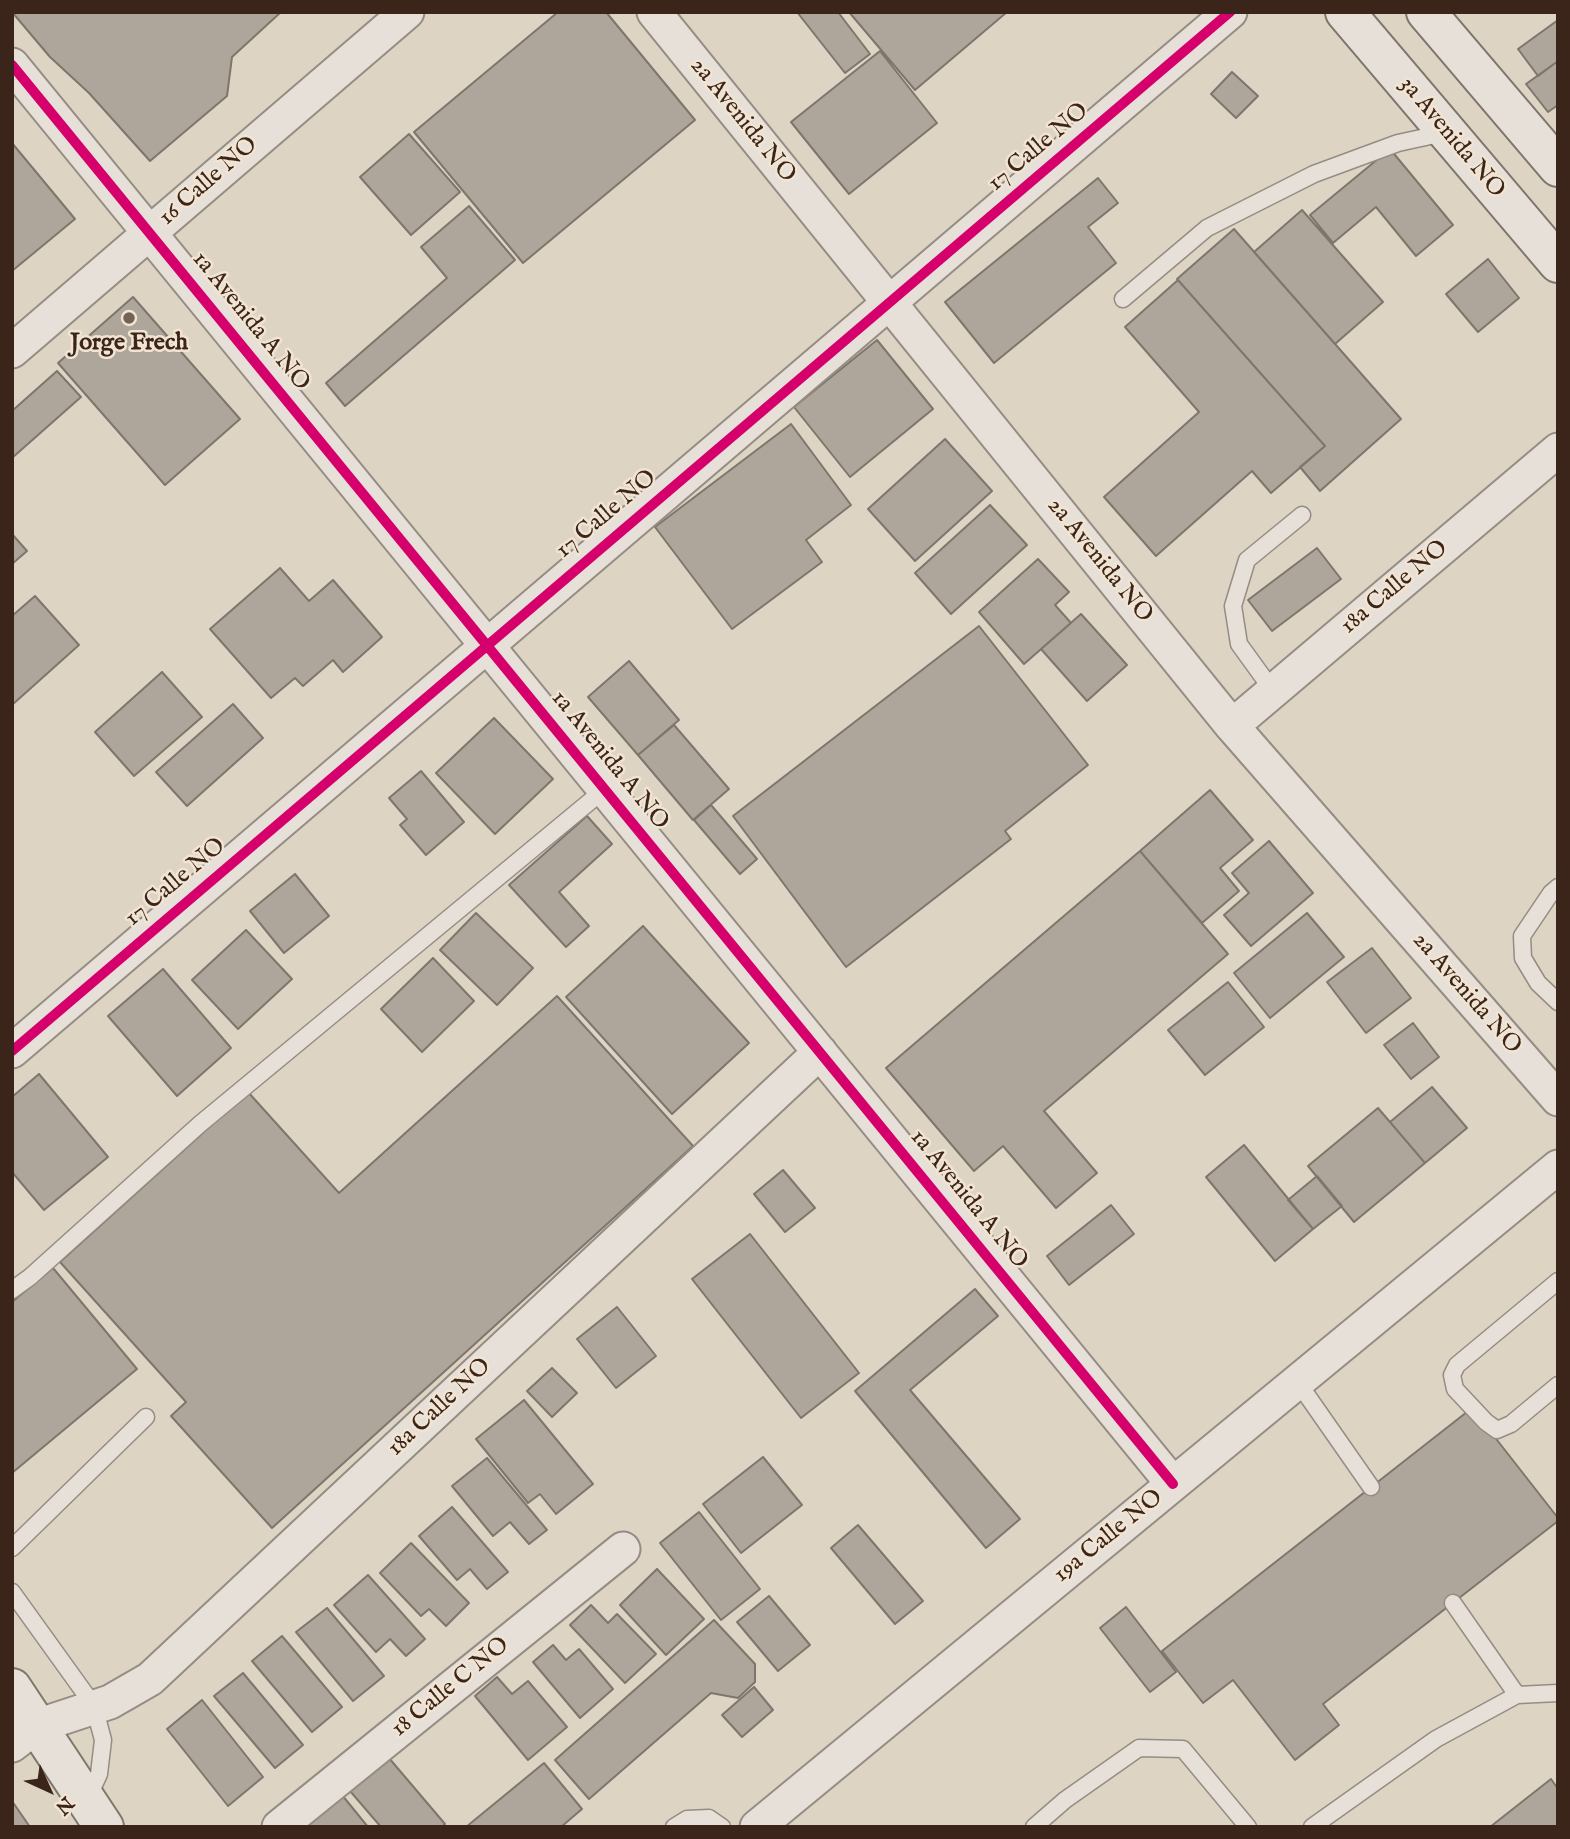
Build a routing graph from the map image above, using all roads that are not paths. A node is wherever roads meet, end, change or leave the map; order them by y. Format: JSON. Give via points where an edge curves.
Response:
{"nodes":[{"id":1,"x":407,"y":12,"type":"edge"},
{"id":2,"x":654,"y":12,"type":"edge"},
{"id":3,"x":1230,"y":12,"type":"edge"},
{"id":4,"x":1345,"y":12,"type":"edge"},
{"id":5,"x":1426,"y":12,"type":"edge"},
{"id":6,"x":12,"y":65,"type":"edge"},
{"id":7,"x":1447,"y":132,"type":"junction"},
{"id":8,"x":1558,"y":167,"type":"edge"},
{"id":9,"x":150,"y":233,"type":"junction"},
{"id":10,"x":1558,"y":263,"type":"edge"},
{"id":11,"x":1122,"y":299,"type":"dead end"},
{"id":12,"x":889,"y":303,"type":"junction"},
{"id":13,"x":12,"y":351,"type":"edge"},
{"id":14,"x":1558,"y":450,"type":"edge"},
{"id":15,"x":1302,"y":515,"type":"dead end"},
{"id":16,"x":487,"y":645,"type":"junction"},
{"id":17,"x":1273,"y":691,"type":"junction"},
{"id":18,"x":1232,"y":726,"type":"junction"},
{"id":19,"x":605,"y":789,"type":"junction"},
{"id":20,"x":1558,"y":887,"type":"edge"},
{"id":21,"x":1557,"y":1000,"type":"edge"},
{"id":22,"x":12,"y":1051,"type":"edge"},
{"id":23,"x":820,"y":1052,"type":"junction"},
{"id":24,"x":1558,"y":1099,"type":"edge"},
{"id":25,"x":1558,"y":1167,"type":"edge"},
{"id":26,"x":1558,"y":1281,"type":"edge"},
{"id":27,"x":12,"y":1290,"type":"edge"},
{"id":28,"x":1297,"y":1381,"type":"junction"},
{"id":29,"x":1558,"y":1385,"type":"edge"},
{"id":30,"x":146,"y":1416,"type":"dead end"},
{"id":31,"x":1173,"y":1484,"type":"junction"},
{"id":32,"x":1371,"y":1488,"type":"dead end"},
{"id":33,"x":12,"y":1548,"type":"edge"},
{"id":34,"x":623,"y":1549,"type":"dead end"},
{"id":35,"x":12,"y":1592,"type":"edge"},
{"id":36,"x":1453,"y":1603,"type":"dead end"},
{"id":37,"x":12,"y":1688,"type":"edge"},
{"id":38,"x":1558,"y":1693,"type":"edge"},
{"id":39,"x":1517,"y":1695,"type":"junction"},
{"id":40,"x":94,"y":1706,"type":"junction"},
{"id":41,"x":25,"y":1735,"type":"edge"},
{"id":42,"x":96,"y":1814,"type":"edge"},
{"id":43,"x":279,"y":1827,"type":"edge"},
{"id":44,"x":674,"y":1827,"type":"edge"},
{"id":45,"x":722,"y":1827,"type":"edge"},
{"id":46,"x":757,"y":1827,"type":"edge"},
{"id":47,"x":1034,"y":1827,"type":"edge"},
{"id":48,"x":1248,"y":1827,"type":"edge"},
{"id":49,"x":1312,"y":1827,"type":"edge"}],
"edges":[{"from":1,"to":9,"type":"street","name":"16 Calle NO"},
{"from":2,"to":12,"type":"street","name":"2a Avenida NO"},
{"from":3,"to":12,"type":"street","name":"17 Calle NO"},
{"from":4,"to":7,"type":"street","name":"3a Avenida NO"},
{"from":5,"to":8,"type":"street"},
{"from":6,"to":9,"type":"street","name":"1a Avenida A NO"},
{"from":7,"to":10,"type":"street","name":"3a Avenida NO"},
{"from":7,"to":11,"type":"lane","via":[[1398,143],[1314,174],[1207,228]]},
{"from":9,"to":13,"type":"street","name":"16 Calle NO"},
{"from":9,"to":16,"type":"street","name":"1a Avenida A NO"},
{"from":12,"to":16,"type":"street","name":"17 Calle NO"},
{"from":12,"to":18,"type":"street","name":"2a Avenida NO"},
{"from":14,"to":17,"type":"street","name":"18a Calle NO"},
{"from":15,"to":17,"type":"lane","via":[[1247,560],[1233,606],[1239,644]]},
{"from":16,"to":19,"type":"street","name":"1a Avenida A NO"},
{"from":16,"to":22,"type":"street","name":"17 Calle NO"},
{"from":17,"to":18,"type":"street","name":"18a Calle NO"},
{"from":18,"to":24,"type":"street","name":"2a Avenida NO"},
{"from":19,"to":23,"type":"street","name":"1a Avenida A NO"},
{"from":19,"to":27,"type":"lane","via":[[200,1124]]},
{"from":20,"to":21,"type":"lane","via":[[1522,936],[1523,958],[1538,983]]},
{"from":23,"to":31,"type":"street","name":"1a Avenida A NO"},
{"from":23,"to":40,"type":"street","name":"18a Calle NO","via":[[150,1679]]},
{"from":25,"to":28,"type":"street","name":"19a Calle NO"},
{"from":26,"to":29,"type":"lane","via":[[1457,1365],[1452,1375],[1455,1389],[1497,1430]]},
{"from":28,"to":31,"type":"street","name":"19a Calle NO"},
{"from":28,"to":32,"type":"lane"},
{"from":30,"to":33,"type":"lane"},
{"from":31,"to":46,"type":"street","name":"19a Calle NO"},
{"from":34,"to":43,"type":"street","name":"18 Calle C NO"},
{"from":35,"to":40,"type":"lane"},
{"from":36,"to":39,"type":"lane"},
{"from":37,"to":41,"type":"street"},
{"from":38,"to":39,"type":"lane"},
{"from":39,"to":49,"type":"lane","via":[[1436,1739]]},
{"from":40,"to":41,"type":"street","name":"18a Calle NO"},
{"from":40,"to":42,"type":"lane","via":[[103,1740]]},
{"from":41,"to":42,"type":"street"},
{"from":44,"to":45,"type":"lane","via":[[687,1819],[709,1818]]},
{"from":47,"to":48,"type":"lane","via":[[1139,1748],[1183,1749]]}]}
